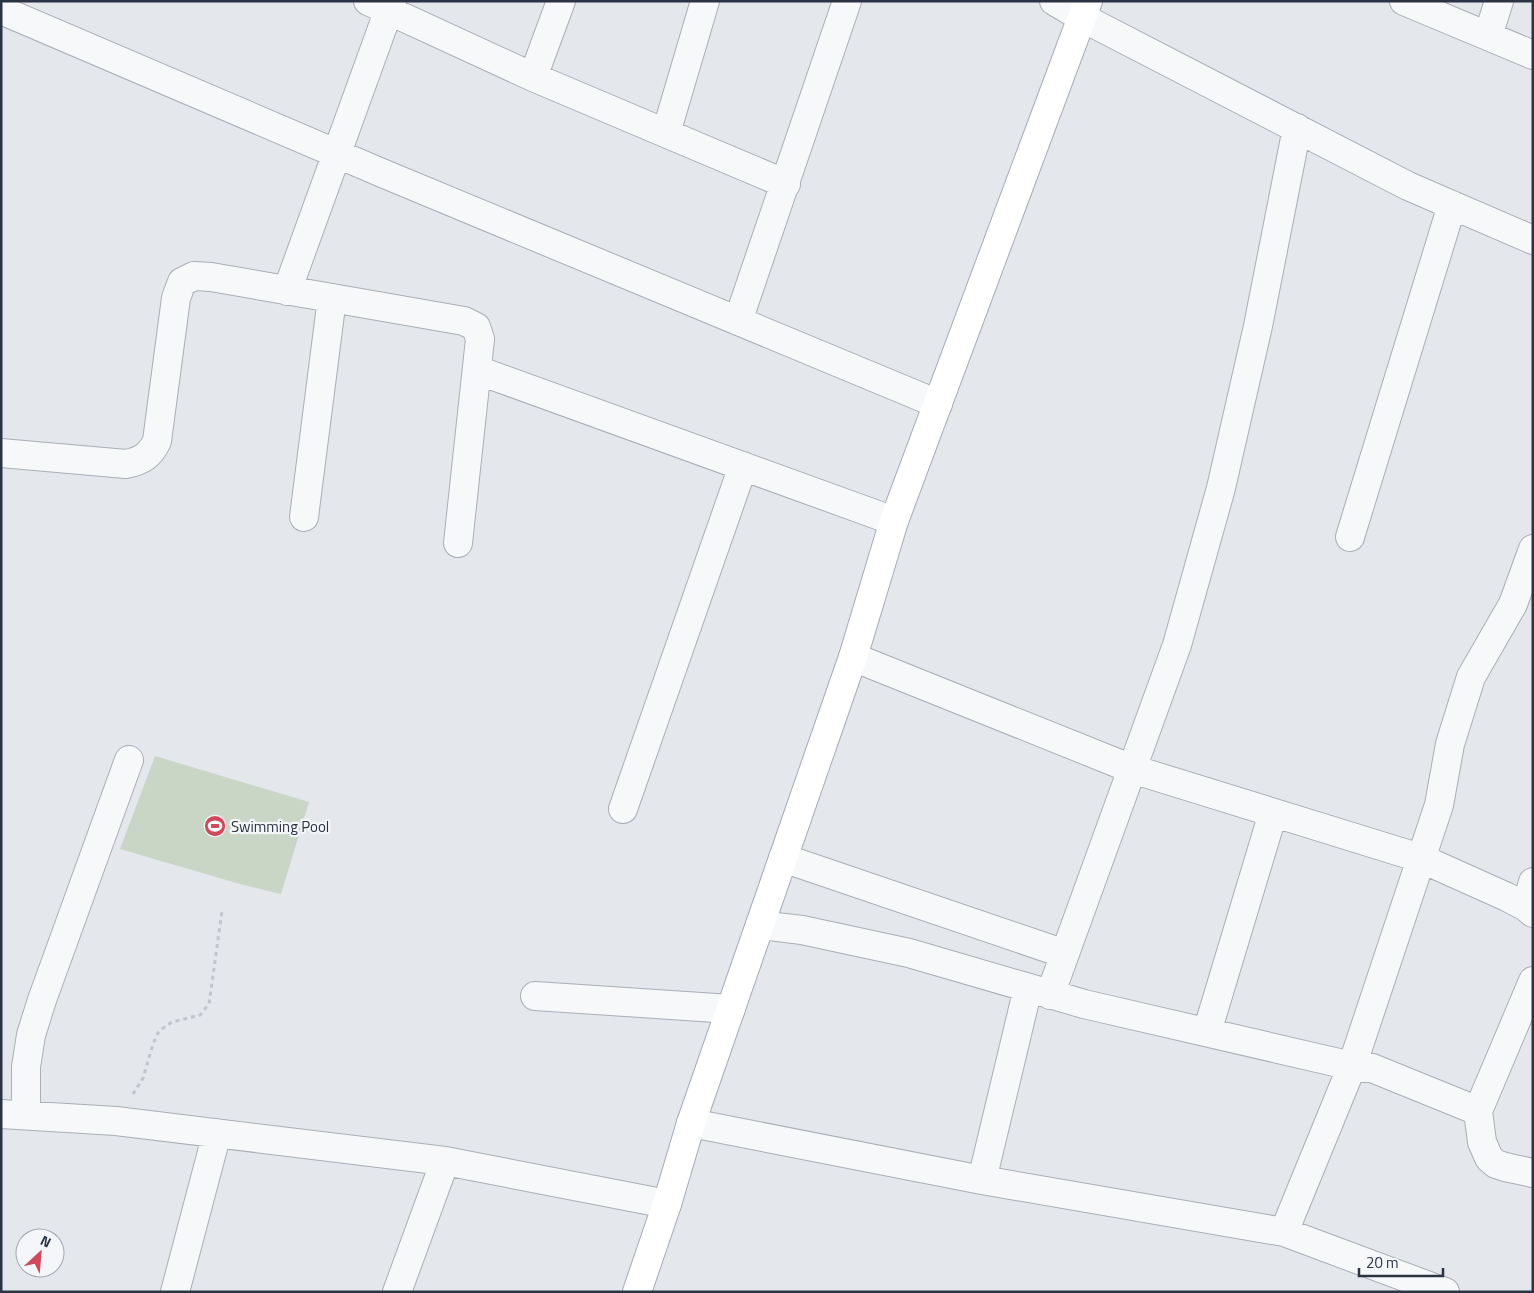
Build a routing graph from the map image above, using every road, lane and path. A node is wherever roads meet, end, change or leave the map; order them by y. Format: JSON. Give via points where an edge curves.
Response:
{"nodes":[{"id":1,"x":560,"y":1,"type":"edge"},
{"id":2,"x":705,"y":1,"type":"edge"},
{"id":3,"x":847,"y":1,"type":"edge"},
{"id":4,"x":1054,"y":1,"type":"edge"},
{"id":5,"x":1404,"y":1,"type":"edge"},
{"id":6,"x":1499,"y":1,"type":"edge"},
{"id":7,"x":383,"y":4,"type":"edge"},
{"id":8,"x":1085,"y":9,"type":"edge"},
{"id":9,"x":1,"y":10,"type":"edge"},
{"id":10,"x":1488,"y":36,"type":"junction"},
{"id":11,"x":1533,"y":55,"type":"edge"},
{"id":12,"x":534,"y":77,"type":"junction"},
{"id":13,"x":1297,"y":128,"type":"junction"},
{"id":14,"x":666,"y":133,"type":"junction"},
{"id":15,"x":337,"y":154,"type":"junction"},
{"id":16,"x":786,"y":184,"type":"junction"},
{"id":17,"x":1452,"y":205,"type":"junction"},
{"id":18,"x":1533,"y":240,"type":"edge"},
{"id":19,"x":288,"y":291,"type":"junction"},
{"id":20,"x":332,"y":298,"type":"junction"},
{"id":21,"x":738,"y":321,"type":"junction"},
{"id":22,"x":477,"y":370,"type":"junction"},
{"id":23,"x":938,"y":404,"type":"junction"},
{"id":24,"x":1,"y":454,"type":"edge"},
{"id":25,"x":743,"y":466,"type":"junction"},
{"id":26,"x":304,"y":517,"type":"dead end"},
{"id":27,"x":894,"y":521,"type":"junction"},
{"id":28,"x":1350,"y":537,"type":"dead end"},
{"id":29,"x":458,"y":543,"type":"dead end"},
{"id":30,"x":1533,"y":549,"type":"edge"},
{"id":31,"x":853,"y":656,"type":"junction"},
{"id":32,"x":128,"y":760,"type":"dead end"},
{"id":33,"x":1132,"y":769,"type":"junction"},
{"id":34,"x":624,"y":809,"type":"dead end"},
{"id":35,"x":1273,"y":813,"type":"junction"},
{"id":36,"x":783,"y":858,"type":"junction"},
{"id":37,"x":1420,"y":858,"type":"junction"},
{"id":38,"x":1530,"y":901,"type":"edge"},
{"id":39,"x":222,"y":911,"type":"dead end"},
{"id":40,"x":760,"y":925,"type":"junction"},
{"id":41,"x":1065,"y":954,"type":"junction"},
{"id":42,"x":1533,"y":981,"type":"edge"},
{"id":43,"x":1039,"y":991,"type":"junction"},
{"id":44,"x":536,"y":996,"type":"dead end"},
{"id":45,"x":731,"y":1009,"type":"junction"},
{"id":46,"x":1207,"y":1032,"type":"junction"},
{"id":47,"x":1352,"y":1066,"type":"junction"},
{"id":48,"x":1478,"y":1111,"type":"junction"},
{"id":49,"x":14,"y":1114,"type":"edge"},
{"id":50,"x":116,"y":1121,"type":"junction"},
{"id":51,"x":691,"y":1123,"type":"junction"},
{"id":52,"x":217,"y":1133,"type":"junction"},
{"id":53,"x":444,"y":1162,"type":"junction"},
{"id":54,"x":1533,"y":1173,"type":"edge"},
{"id":55,"x":982,"y":1180,"type":"junction"},
{"id":56,"x":667,"y":1204,"type":"junction"},
{"id":57,"x":1284,"y":1232,"type":"junction"},
{"id":58,"x":175,"y":1292,"type":"edge"},
{"id":59,"x":397,"y":1292,"type":"edge"},
{"id":60,"x":637,"y":1292,"type":"edge"},
{"id":61,"x":1445,"y":1292,"type":"edge"}],
"edges":[{"from":1,"to":12,"type":"street"},
{"from":2,"to":14,"type":"street"},
{"from":3,"to":16,"type":"street"},
{"from":4,"to":8,"type":"street"},
{"from":5,"to":10,"type":"street"},
{"from":6,"to":10,"type":"street"},
{"from":7,"to":12,"type":"street"},
{"from":7,"to":15,"type":"street"},
{"from":8,"to":13,"type":"street"},
{"from":8,"to":23,"type":"main road"},
{"from":9,"to":15,"type":"street"},
{"from":10,"to":11,"type":"street"},
{"from":12,"to":14,"type":"street"},
{"from":13,"to":17,"type":"street","via":[[1408,186]]},
{"from":13,"to":33,"type":"street","via":[[1258,326],[1221,488],[1177,645]]},
{"from":14,"to":16,"type":"street"},
{"from":15,"to":19,"type":"street"},
{"from":15,"to":21,"type":"street"},
{"from":16,"to":21,"type":"street"},
{"from":17,"to":18,"type":"street"},
{"from":17,"to":28,"type":"street"},
{"from":19,"to":20,"type":"street"},
{"from":19,"to":24,"type":"street","via":[[194,276],[182,282],[176,298],[157,441],[144,458],[126,464]]},
{"from":20,"to":22,"type":"street","via":[[464,321],[476,328],[480,339]]},
{"from":20,"to":26,"type":"street"},
{"from":21,"to":23,"type":"street"},
{"from":22,"to":25,"type":"street"},
{"from":22,"to":29,"type":"street"},
{"from":23,"to":27,"type":"main road"},
{"from":25,"to":27,"type":"street"},
{"from":25,"to":34,"type":"street"},
{"from":27,"to":31,"type":"main road"},
{"from":30,"to":37,"type":"street","via":[[1513,604],[1471,677],[1450,744],[1439,805]]},
{"from":31,"to":33,"type":"street"},
{"from":31,"to":36,"type":"main road"},
{"from":32,"to":49,"type":"street","via":[[45,991],[31,1035]]},
{"from":33,"to":35,"type":"street"},
{"from":33,"to":41,"type":"street"},
{"from":35,"to":37,"type":"street"},
{"from":35,"to":46,"type":"street"},
{"from":36,"to":40,"type":"main road"},
{"from":36,"to":41,"type":"street"},
{"from":37,"to":38,"type":"street"},
{"from":37,"to":47,"type":"street"},
{"from":39,"to":50,"type":"path","via":[[209,1004],[200,1015],[172,1022],[159,1031],[142,1078]]},
{"from":40,"to":43,"type":"street","via":[[802,930],[909,953]]},
{"from":40,"to":45,"type":"main road"},
{"from":41,"to":43,"type":"street"},
{"from":42,"to":48,"type":"street"},
{"from":43,"to":46,"type":"street"},
{"from":43,"to":55,"type":"street"},
{"from":44,"to":45,"type":"street"},
{"from":45,"to":51,"type":"main road"},
{"from":46,"to":47,"type":"street"},
{"from":47,"to":48,"type":"street","via":[[1372,1068]]},
{"from":47,"to":57,"type":"street"},
{"from":48,"to":54,"type":"street","via":[[1482,1142],[1489,1158],[1496,1164]]},
{"from":49,"to":50,"type":"street"},
{"from":50,"to":52,"type":"street"},
{"from":51,"to":55,"type":"street"},
{"from":51,"to":56,"type":"main road"},
{"from":52,"to":53,"type":"street"},
{"from":52,"to":58,"type":"street"},
{"from":53,"to":56,"type":"street"},
{"from":53,"to":59,"type":"street"},
{"from":55,"to":57,"type":"street"},
{"from":56,"to":60,"type":"main road"},
{"from":57,"to":61,"type":"street"}]}
